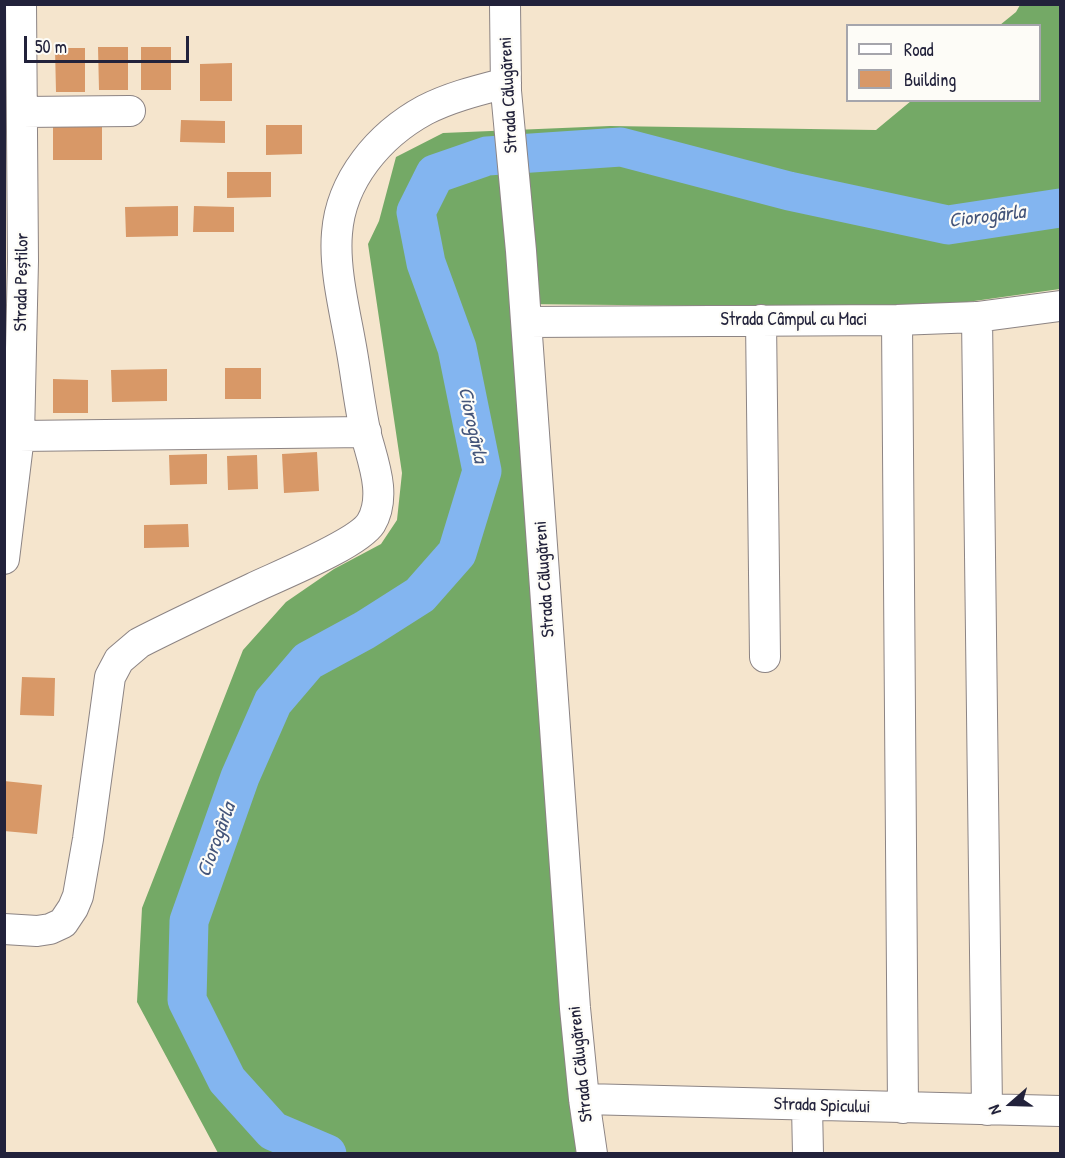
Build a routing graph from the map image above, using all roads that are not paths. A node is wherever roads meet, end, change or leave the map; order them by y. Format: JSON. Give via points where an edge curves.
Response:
{"nodes":[{"id":1,"x":21,"y":4,"type":"edge"},
{"id":2,"x":505,"y":4,"type":"edge"},
{"id":3,"x":13,"y":60,"type":"edge"},
{"id":4,"x":506,"y":87,"type":"junction"},
{"id":5,"x":130,"y":111,"type":"dead end"},
{"id":6,"x":22,"y":112,"type":"junction"},
{"id":7,"x":1060,"y":306,"type":"edge"},
{"id":8,"x":977,"y":317,"type":"junction"},
{"id":9,"x":761,"y":320,"type":"junction"},
{"id":10,"x":897,"y":320,"type":"junction"},
{"id":11,"x":527,"y":322,"type":"junction"},
{"id":12,"x":366,"y":432,"type":"junction"},
{"id":13,"x":19,"y":436,"type":"junction"},
{"id":14,"x":4,"y":559,"type":"edge"},
{"id":15,"x":765,"y":657,"type":"dead end"},
{"id":16,"x":4,"y":929,"type":"edge"},
{"id":17,"x":584,"y":1099,"type":"junction"},
{"id":18,"x":807,"y":1106,"type":"junction"},
{"id":19,"x":903,"y":1108,"type":"junction"},
{"id":20,"x":987,"y":1110,"type":"junction"},
{"id":21,"x":1060,"y":1112,"type":"edge"},
{"id":22,"x":592,"y":1154,"type":"edge"},
{"id":23,"x":808,"y":1154,"type":"edge"}],
"edges":[{"from":1,"to":3,"type":"street","name":"Strada Peștilor"},
{"from":2,"to":4,"type":"street","name":"Strada Călugăreni"},
{"from":3,"to":6,"type":"street","name":"Strada Peștilor"},
{"from":4,"to":11,"type":"street","name":"Strada Călugăreni"},
{"from":4,"to":12,"type":"street","via":[[473,91],[426,110],[396,129],[359,168],[343,198],[337,234],[340,287]]},
{"from":5,"to":6,"type":"street"},
{"from":6,"to":13,"type":"street","name":"Strada Peștilor"},
{"from":7,"to":8,"type":"street","name":"Strada Câmpul cu Maci"},
{"from":8,"to":10,"type":"street","name":"Strada Câmpul cu Maci"},
{"from":8,"to":20,"type":"street"},
{"from":9,"to":10,"type":"street","name":"Strada Câmpul cu Maci"},
{"from":9,"to":11,"type":"street","name":"Strada Câmpul cu Maci"},
{"from":9,"to":15,"type":"street"},
{"from":10,"to":19,"type":"street"},
{"from":11,"to":17,"type":"street","name":"Strada Călugăreni"},
{"from":12,"to":13,"type":"street"},
{"from":12,"to":16,"type":"street","via":[[378,480],[371,524],[324,555],[139,643],[119,660],[110,677],[88,839],[73,908],[63,923],[50,929]]},
{"from":13,"to":14,"type":"street","name":"Strada Peștilor"},
{"from":17,"to":18,"type":"street","name":"Strada Spicului"},
{"from":17,"to":22,"type":"street","name":"Strada Călugăreni"},
{"from":18,"to":19,"type":"street","name":"Strada Spicului"},
{"from":18,"to":23,"type":"street"},
{"from":19,"to":20,"type":"street","name":"Strada Spicului"},
{"from":20,"to":21,"type":"street","name":"Strada Spicului"}]}
